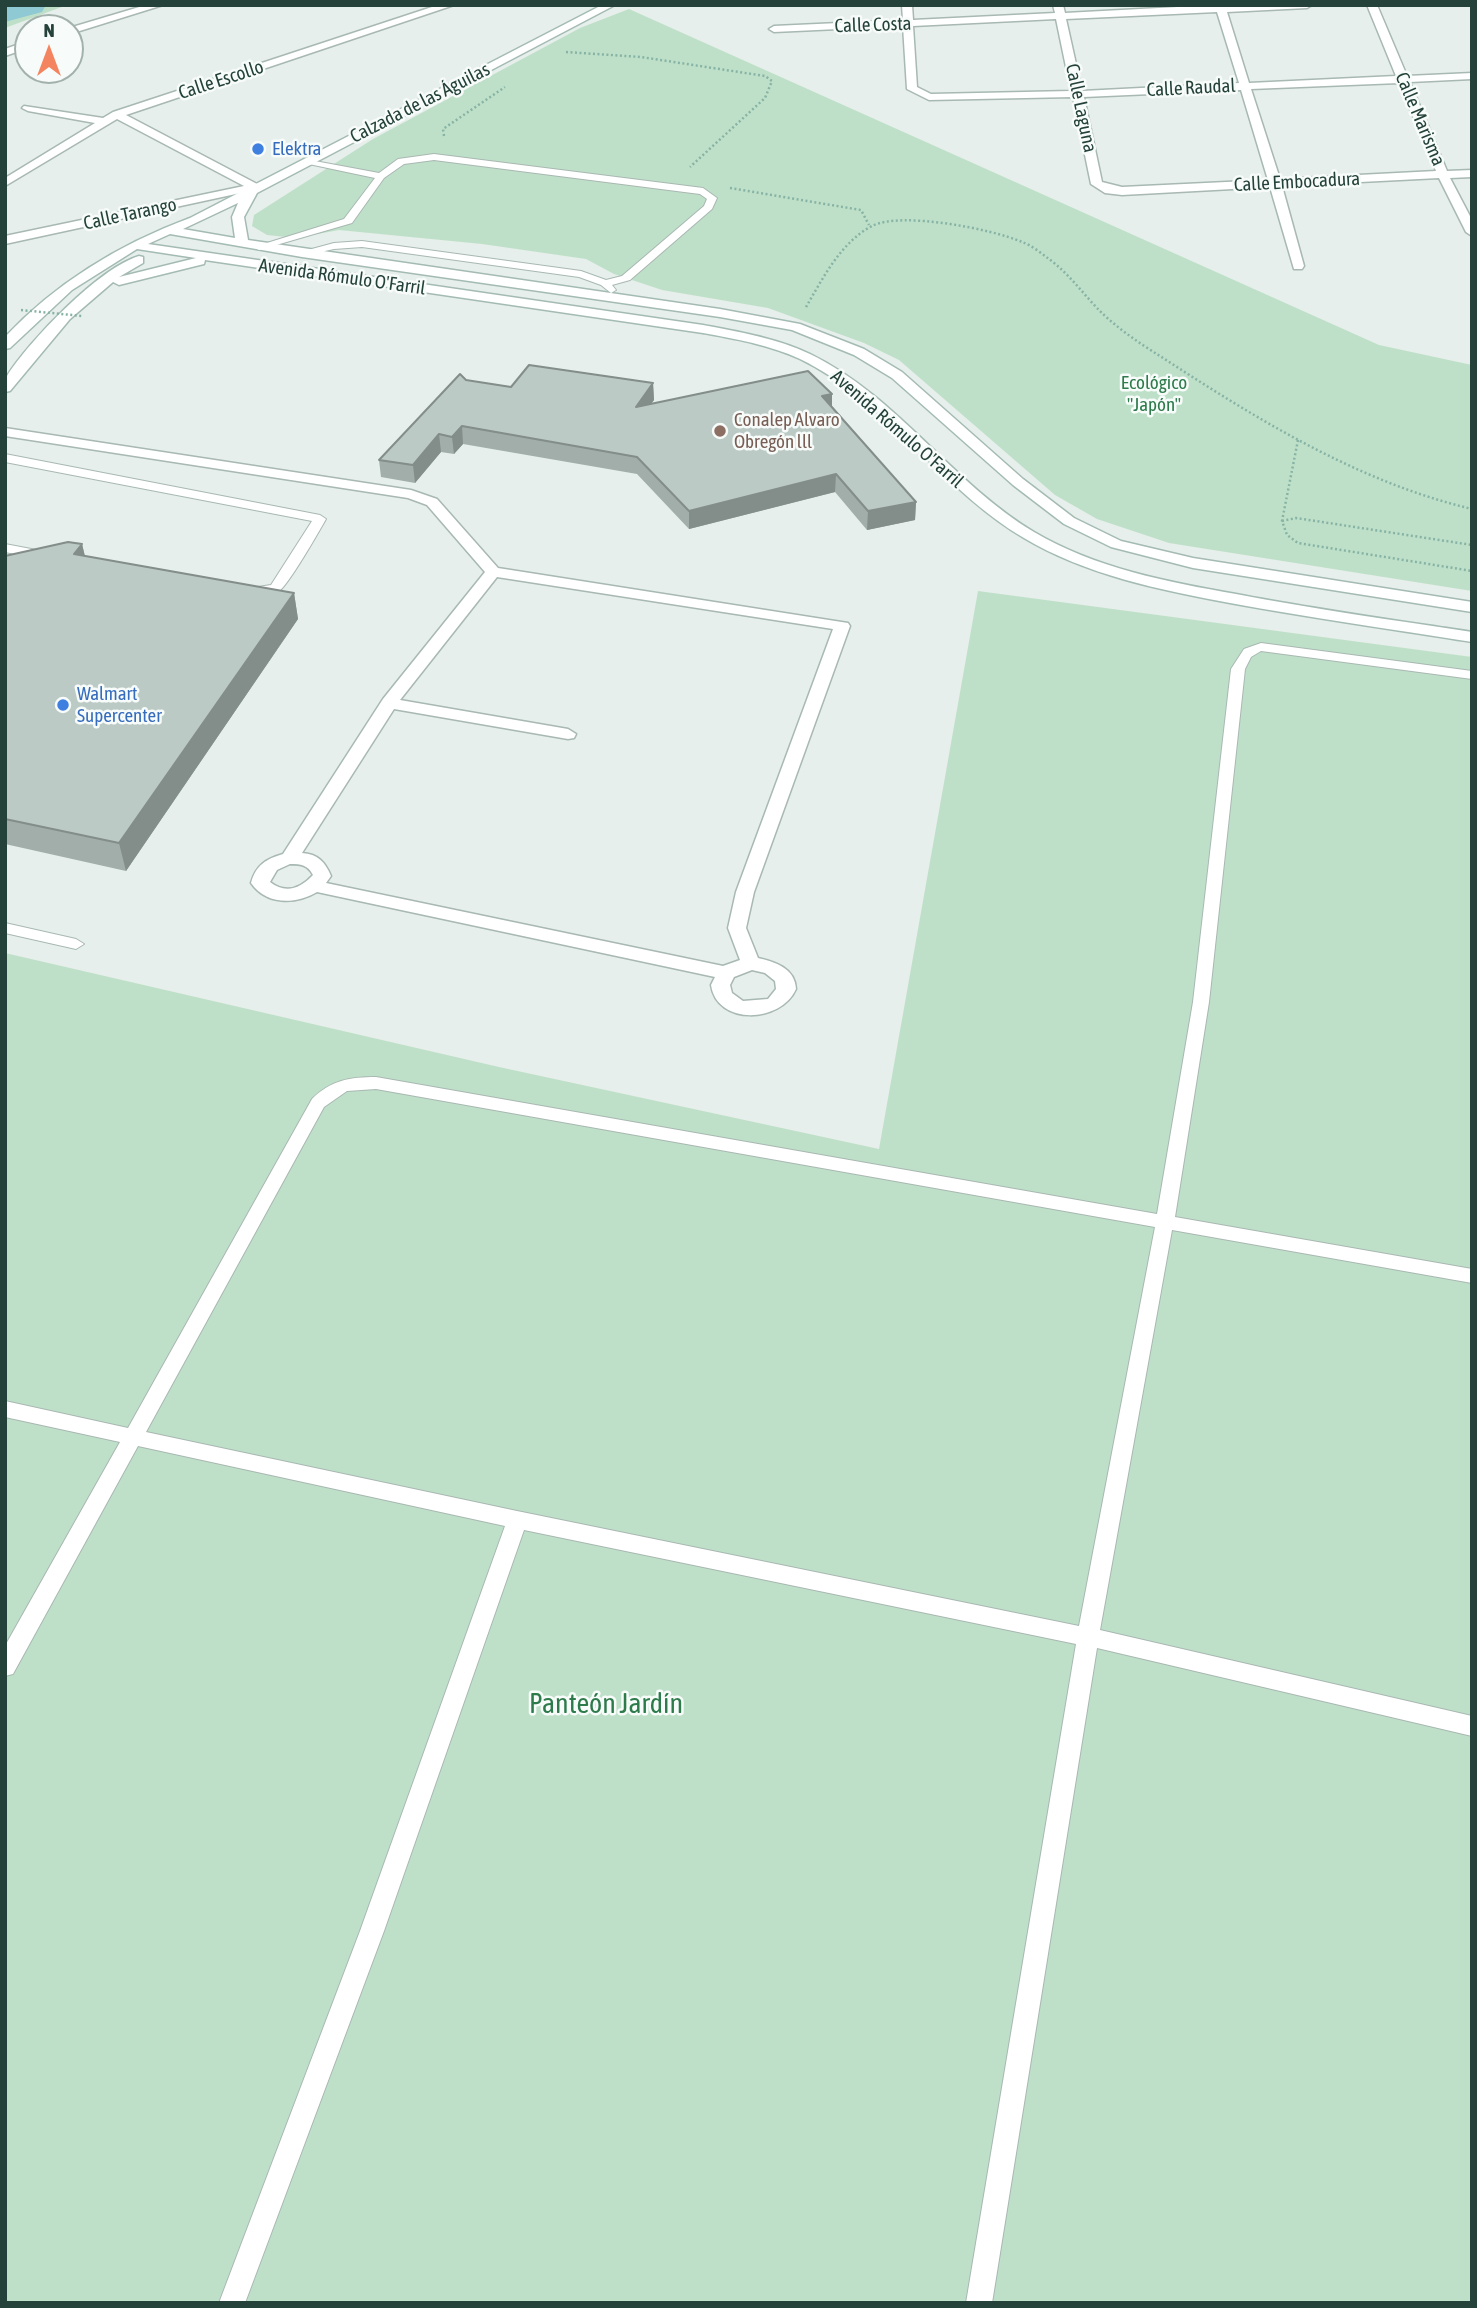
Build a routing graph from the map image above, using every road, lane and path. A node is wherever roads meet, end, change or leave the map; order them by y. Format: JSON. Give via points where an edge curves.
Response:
{"nodes":[{"id":1,"x":158,"y":5,"type":"edge"},
{"id":2,"x":449,"y":5,"type":"edge"},
{"id":3,"x":610,"y":5,"type":"edge"},
{"id":4,"x":907,"y":5,"type":"edge"},
{"id":5,"x":1307,"y":5,"type":"edge"},
{"id":6,"x":1372,"y":5,"type":"edge"},
{"id":7,"x":1220,"y":7,"type":"edge"},
{"id":8,"x":1059,"y":11,"type":"edge"},
{"id":9,"x":909,"y":23,"type":"junction"},
{"id":10,"x":84,"y":27,"type":"edge"},
{"id":11,"x":774,"y":29,"type":"dead end"},
{"id":12,"x":554,"y":52,"type":"dead end"},
{"id":13,"x":1472,"y":76,"type":"edge"},
{"id":14,"x":1404,"y":78,"type":"junction"},
{"id":15,"x":510,"y":83,"type":"dead end"},
{"id":16,"x":1243,"y":86,"type":"junction"},
{"id":17,"x":1078,"y":94,"type":"junction"},
{"id":18,"x":28,"y":108,"type":"dead end"},
{"id":19,"x":117,"y":114,"type":"junction"},
{"id":20,"x":103,"y":121,"type":"junction"},
{"id":21,"x":452,"y":142,"type":"dead end"},
{"id":22,"x":307,"y":161,"type":"junction"},
{"id":23,"x":690,"y":167,"type":"dead end"},
{"id":24,"x":1472,"y":173,"type":"edge"},
{"id":25,"x":1443,"y":174,"type":"junction"},
{"id":26,"x":381,"y":176,"type":"junction"},
{"id":27,"x":5,"y":183,"type":"edge"},
{"id":28,"x":1274,"y":183,"type":"junction"},
{"id":29,"x":255,"y":187,"type":"junction"},
{"id":30,"x":730,"y":188,"type":"dead end"},
{"id":31,"x":1122,"y":191,"type":"joint"},
{"id":32,"x":194,"y":221,"type":"junction"},
{"id":33,"x":869,"y":225,"type":"junction"},
{"id":34,"x":166,"y":230,"type":"junction"},
{"id":35,"x":1472,"y":232,"type":"edge"},
{"id":36,"x":185,"y":234,"type":"junction"},
{"id":37,"x":5,"y":240,"type":"edge"},
{"id":38,"x":243,"y":244,"type":"junction"},
{"id":39,"x":138,"y":246,"type":"junction"},
{"id":40,"x":260,"y":247,"type":"junction"},
{"id":41,"x":159,"y":249,"type":"junction"},
{"id":42,"x":277,"y":250,"type":"junction"},
{"id":43,"x":302,"y":253,"type":"junction"},
{"id":44,"x":215,"y":259,"type":"junction"},
{"id":45,"x":259,"y":265,"type":"junction"},
{"id":46,"x":1298,"y":266,"type":"dead end"},
{"id":47,"x":605,"y":283,"type":"junction"},
{"id":48,"x":94,"y":290,"type":"junction"},
{"id":49,"x":618,"y":298,"type":"junction"},
{"id":50,"x":21,"y":310,"type":"dead end"},
{"id":51,"x":82,"y":316,"type":"dead end"},
{"id":52,"x":795,"y":327,"type":"junction"},
{"id":53,"x":5,"y":345,"type":"edge"},
{"id":54,"x":5,"y":388,"type":"edge"},
{"id":55,"x":5,"y":432,"type":"edge"},
{"id":56,"x":1298,"y":440,"type":"junction"},
{"id":57,"x":5,"y":458,"type":"edge"},
{"id":58,"x":1472,"y":509,"type":"edge"},
{"id":59,"x":1283,"y":521,"type":"junction"},
{"id":60,"x":1472,"y":545,"type":"edge"},
{"id":61,"x":5,"y":548,"type":"edge"},
{"id":62,"x":64,"y":559,"type":"edge"},
{"id":63,"x":1472,"y":571,"type":"edge"},
{"id":64,"x":493,"y":572,"type":"junction"},
{"id":65,"x":239,"y":590,"type":"edge"},
{"id":66,"x":1472,"y":607,"type":"edge"},
{"id":67,"x":1472,"y":637,"type":"edge"},
{"id":68,"x":1472,"y":675,"type":"edge"},
{"id":69,"x":389,"y":704,"type":"junction"},
{"id":70,"x":568,"y":734,"type":"dead end"},
{"id":71,"x":289,"y":858,"type":"junction"},
{"id":72,"x":315,"y":887,"type":"junction"},
{"id":73,"x":5,"y":928,"type":"edge"},
{"id":74,"x":76,"y":944,"type":"dead end"},
{"id":75,"x":751,"y":964,"type":"junction"},
{"id":76,"x":726,"y":973,"type":"junction"},
{"id":77,"x":1166,"y":1223,"type":"junction"},
{"id":78,"x":1472,"y":1276,"type":"edge"},
{"id":79,"x":5,"y":1409,"type":"edge"},
{"id":80,"x":134,"y":1436,"type":"junction"},
{"id":81,"x":517,"y":1520,"type":"junction"},
{"id":82,"x":1088,"y":1637,"type":"junction"},
{"id":83,"x":5,"y":1667,"type":"edge"},
{"id":84,"x":1472,"y":1726,"type":"edge"},
{"id":85,"x":232,"y":2303,"type":"edge"},
{"id":86,"x":979,"y":2303,"type":"edge"}],
"edges":[{"from":1,"to":10,"type":"street"},
{"from":2,"to":19,"type":"street","name":"Calle Escollo"},
{"from":3,"to":22,"type":"street","name":"Calzada de las Águilas"},
{"from":4,"to":9,"type":"street"},
{"from":5,"to":7,"type":"street","name":"Calle Costa"},
{"from":6,"to":14,"type":"street","name":"Calle Marisma"},
{"from":7,"to":8,"type":"street","name":"Calle Costa"},
{"from":7,"to":16,"type":"street"},
{"from":8,"to":9,"type":"street","name":"Calle Costa"},
{"from":8,"to":17,"type":"street","name":"Calle Laguna"},
{"from":9,"to":11,"type":"street","name":"Calle Costa"},
{"from":9,"to":17,"type":"street","name":"Calle Raudal","via":[[912,89],[929,97]]},
{"from":12,"to":23,"type":"path","via":[[690,63],[772,81],[765,98]]},
{"from":13,"to":14,"type":"street","name":"Calle Raudal"},
{"from":14,"to":16,"type":"street","name":"Calle Raudal"},
{"from":14,"to":25,"type":"street","name":"Calle Marisma"},
{"from":15,"to":21,"type":"path","via":[[443,129],[444,137]]},
{"from":16,"to":17,"type":"street","name":"Calle Raudal"},
{"from":16,"to":28,"type":"street"},
{"from":17,"to":31,"type":"street","name":"Calle Laguna","via":[[1097,184]]},
{"from":18,"to":20,"type":"street"},
{"from":19,"to":20,"type":"street","name":"Calle Escollo"},
{"from":19,"to":29,"type":"street"},
{"from":20,"to":27,"type":"street","name":"Calle Escollo"},
{"from":22,"to":26,"type":"lane"},
{"from":22,"to":29,"type":"street","name":"Calzada de las Águilas"},
{"from":24,"to":25,"type":"street","name":"Calle Embocadura"},
{"from":25,"to":28,"type":"street","name":"Calle Embocadura"},
{"from":25,"to":35,"type":"street","name":"Calle Marisma"},
{"from":26,"to":40,"type":"lane","via":[[348,221]]},
{"from":26,"to":47,"type":"lane","via":[[401,161],[434,157],[704,191],[712,198],[708,207],[626,278]]},
{"from":28,"to":31,"type":"street","name":"Calle Embocadura"},
{"from":28,"to":46,"type":"street"},
{"from":29,"to":32,"type":"street","name":"Calzada de las Águilas"},
{"from":29,"to":37,"type":"street","name":"Calle Tarango"},
{"from":29,"to":38,"type":"street","via":[[237,211]]},
{"from":30,"to":33,"type":"path","via":[[862,210]]},
{"from":32,"to":34,"type":"street","name":"Calzada de las Águilas"},
{"from":32,"to":36,"type":"street","name":"Calzada de las Águilas"},
{"from":33,"to":52,"type":"path","via":[[845,249]]},
{"from":33,"to":56,"type":"path","via":[[905,219],[1024,242],[1050,259],[1098,309],[1158,355]]},
{"from":34,"to":36,"type":"street","name":"Avenida Rómulo O'Farril"},
{"from":34,"to":39,"type":"street","name":"Calzada de las Águilas"},
{"from":36,"to":38,"type":"street","name":"Avenida Rómulo O'Farril"},
{"from":36,"to":41,"type":"street","name":"Calzada de las Águilas"},
{"from":38,"to":40,"type":"street","name":"Avenida Rómulo O'Farril"},
{"from":39,"to":41,"type":"street","name":"Avenida Rómulo O'Farril"},
{"from":39,"to":53,"type":"street","name":"Calzada de las Águilas","via":[[50,300]]},
{"from":40,"to":42,"type":"street","name":"Avenida Rómulo O'Farril"},
{"from":41,"to":44,"type":"street","name":"Avenida Rómulo O'Farril"},
{"from":41,"to":48,"type":"street","name":"Calzada de las Águilas"},
{"from":42,"to":43,"type":"street","name":"Avenida Rómulo O'Farril"},
{"from":42,"to":45,"type":"street"},
{"from":43,"to":47,"type":"lane","via":[[362,244],[581,274]]},
{"from":43,"to":49,"type":"street","name":"Avenida Rómulo O'Farril"},
{"from":44,"to":45,"type":"street","name":"Avenida Rómulo O'Farril"},
{"from":44,"to":48,"type":"street","via":[[160,269]]},
{"from":45,"to":67,"type":"street","name":"Avenida Rómulo O'Farril","via":[[760,340],[819,363],[850,384],[972,493],[1029,534],[1093,566],[1181,590]]},
{"from":47,"to":49,"type":"lane"},
{"from":48,"to":54,"type":"street","name":"Calzada de las Águilas","via":[[62,318]]},
{"from":49,"to":52,"type":"street","name":"Avenida Rómulo O'Farril"},
{"from":50,"to":51,"type":"path","bridge":true},
{"from":52,"to":66,"type":"street","name":"Avenida Rómulo O'Farril","via":[[859,352],[897,375],[1018,482],[1069,521],[1115,544],[1193,563]]},
{"from":55,"to":64,"type":"street","via":[[411,494],[432,502]]},
{"from":56,"to":58,"type":"path","via":[[1348,467],[1430,499]]},
{"from":56,"to":59,"type":"path"},
{"from":57,"to":65,"type":"lane","via":[[320,519],[276,588]]},
{"from":59,"to":60,"type":"path","via":[[1296,518]]},
{"from":59,"to":63,"type":"path","via":[[1287,535],[1298,543]]},
{"from":61,"to":62,"type":"lane"},
{"from":64,"to":69,"type":"street"},
{"from":64,"to":75,"type":"street","via":[[842,626],[745,892],[737,928]]},
{"from":68,"to":77,"type":"lane","via":[[1261,647],[1244,655],[1238,668],[1200,1002]]},
{"from":69,"to":70,"type":"street"},
{"from":69,"to":71,"type":"street"},
{"from":71,"to":72,"type":"street","via":[[307,859],[318,866],[322,876]]},
{"from":71,"to":72,"type":"street","via":[[273,862],[262,872],[260,883],[267,892],[283,896]]},
{"from":72,"to":76,"type":"street"},
{"from":73,"to":74,"type":"lane"},
{"from":75,"to":76,"type":"street"},
{"from":75,"to":76,"type":"street","via":[[778,972],[786,991],[780,1000],[754,1009],[727,1001],[719,982]]},
{"from":77,"to":78,"type":"lane"},
{"from":77,"to":80,"type":"lane","via":[[376,1083],[351,1083],[330,1090],[318,1103]]},
{"from":77,"to":82,"type":"lane"},
{"from":79,"to":80,"type":"lane"},
{"from":80,"to":81,"type":"lane"},
{"from":80,"to":83,"type":"lane"},
{"from":81,"to":82,"type":"lane"},
{"from":81,"to":85,"type":"lane","via":[[372,1931]]},
{"from":82,"to":84,"type":"lane"},
{"from":82,"to":86,"type":"lane"}]}
